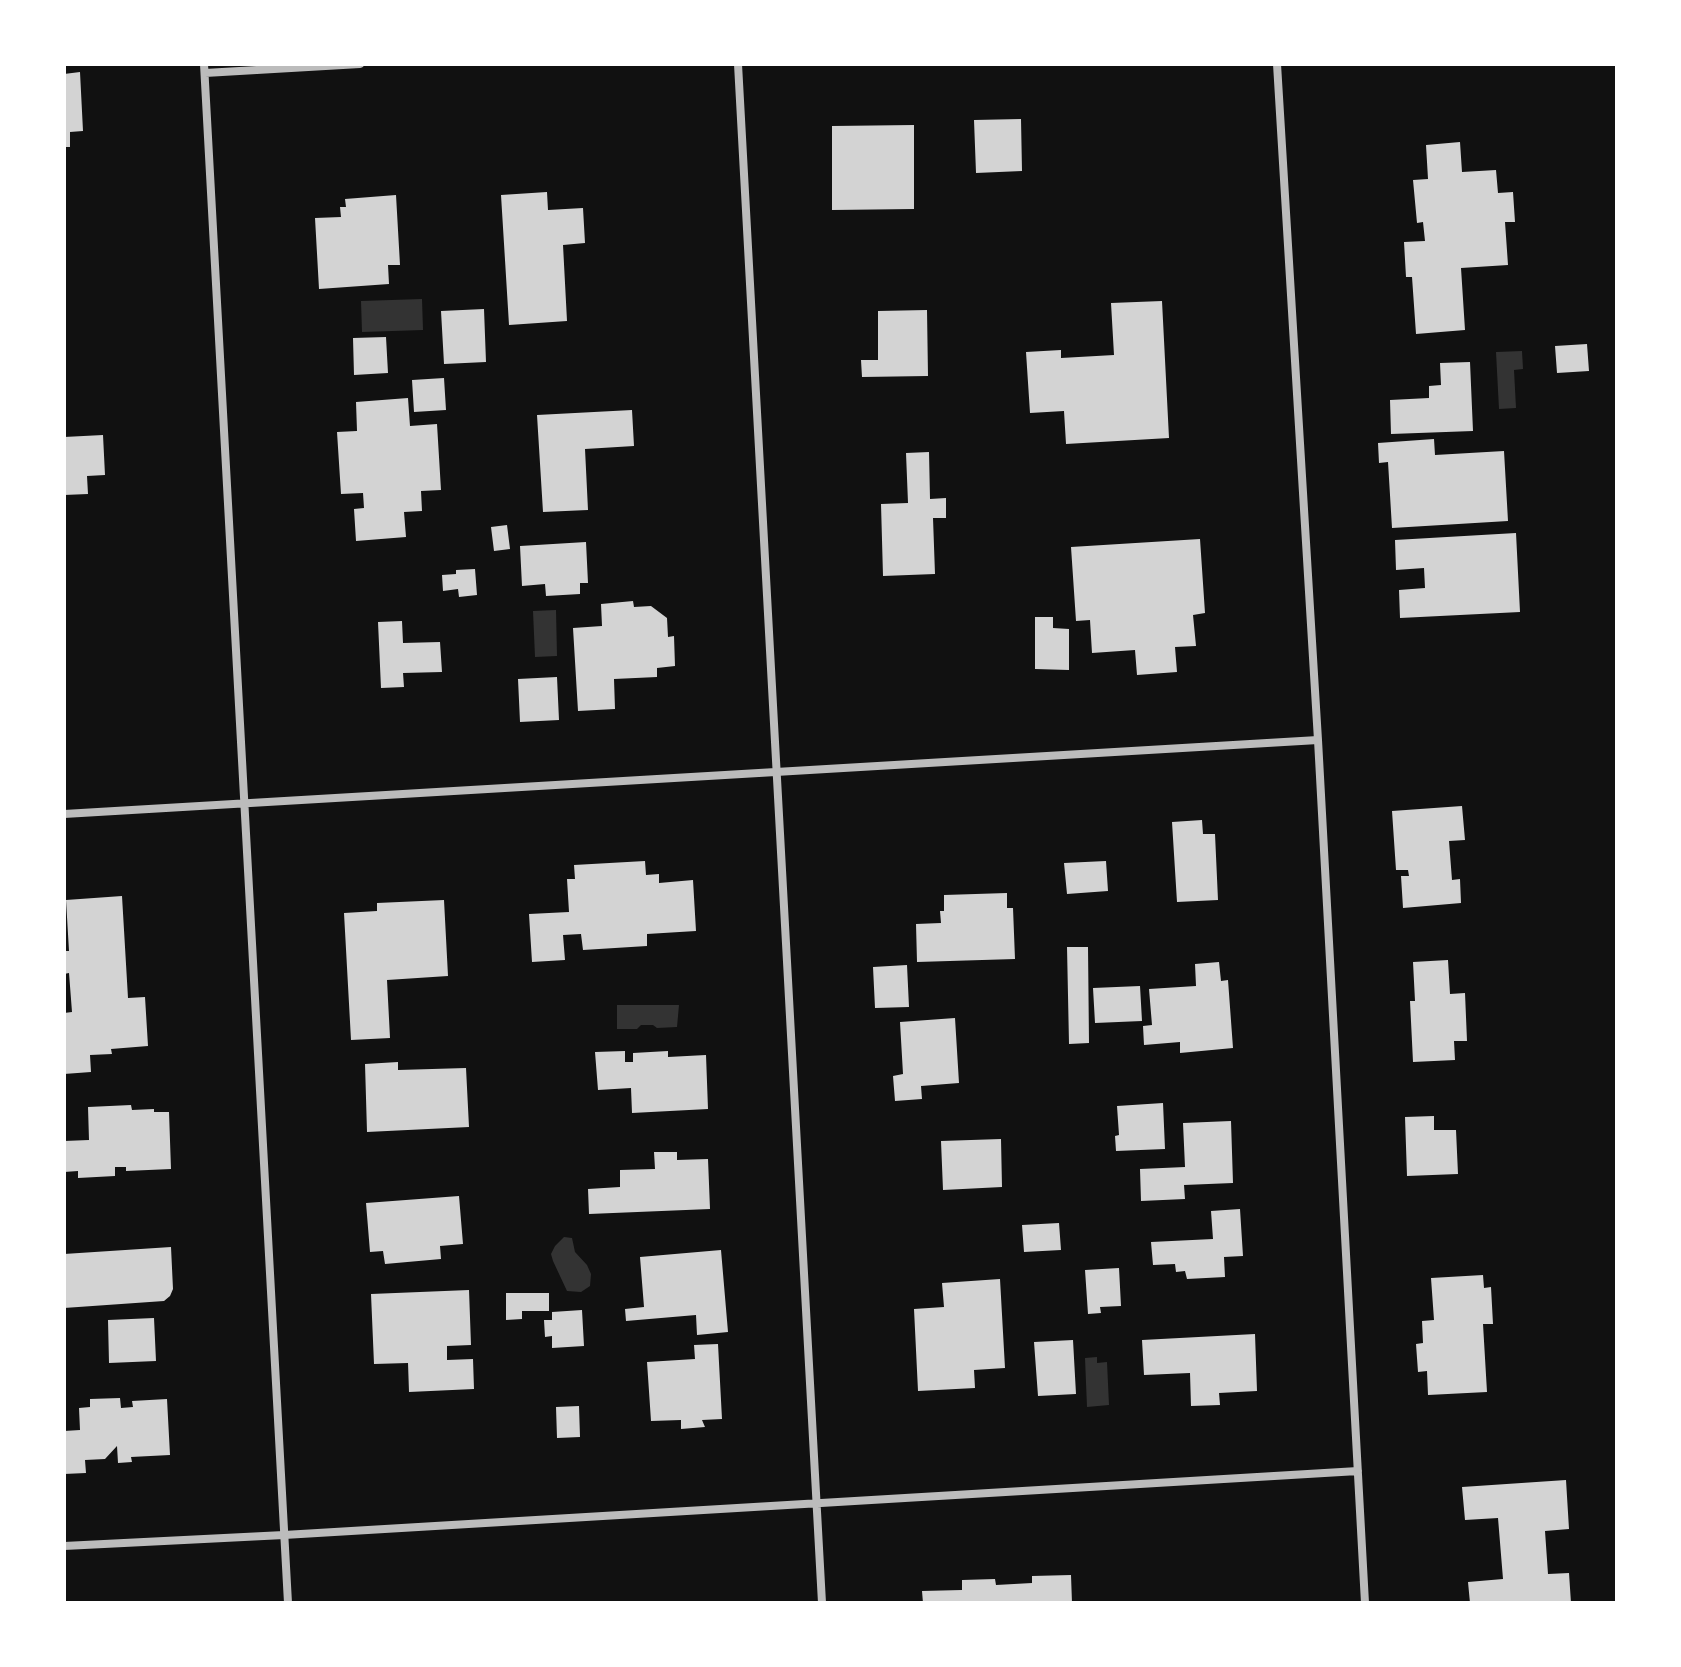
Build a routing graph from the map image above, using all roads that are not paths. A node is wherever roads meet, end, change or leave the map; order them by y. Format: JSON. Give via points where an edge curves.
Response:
{"nodes":[{"id":1,"x":360,"y":64,"type":"edge"},
{"id":2,"x":738,"y":64,"type":"edge"},
{"id":3,"x":1277,"y":64,"type":"edge"},
{"id":4,"x":204,"y":68,"type":"edge"},
{"id":5,"x":1318,"y":740,"type":"junction"},
{"id":6,"x":777,"y":773,"type":"junction"},
{"id":7,"x":245,"y":804,"type":"junction"},
{"id":8,"x":64,"y":814,"type":"edge"},
{"id":9,"x":1358,"y":1471,"type":"junction"},
{"id":10,"x":817,"y":1503,"type":"junction"},
{"id":11,"x":284,"y":1535,"type":"junction"},
{"id":12,"x":64,"y":1546,"type":"edge"},
{"id":13,"x":288,"y":1603,"type":"edge"},
{"id":14,"x":822,"y":1603,"type":"edge"},
{"id":15,"x":1365,"y":1603,"type":"edge"}],
"edges":[{"from":1,"to":4,"type":"street"},
{"from":2,"to":6,"type":"street"},
{"from":3,"to":5,"type":"street"},
{"from":4,"to":7,"type":"street"},
{"from":5,"to":6,"type":"street"},
{"from":5,"to":9,"type":"street"},
{"from":6,"to":7,"type":"street"},
{"from":6,"to":10,"type":"street"},
{"from":7,"to":8,"type":"street"},
{"from":7,"to":11,"type":"street"},
{"from":9,"to":10,"type":"street"},
{"from":9,"to":15,"type":"street"},
{"from":10,"to":11,"type":"street"},
{"from":10,"to":14,"type":"street"},
{"from":11,"to":12,"type":"street"},
{"from":11,"to":13,"type":"street"}]}
